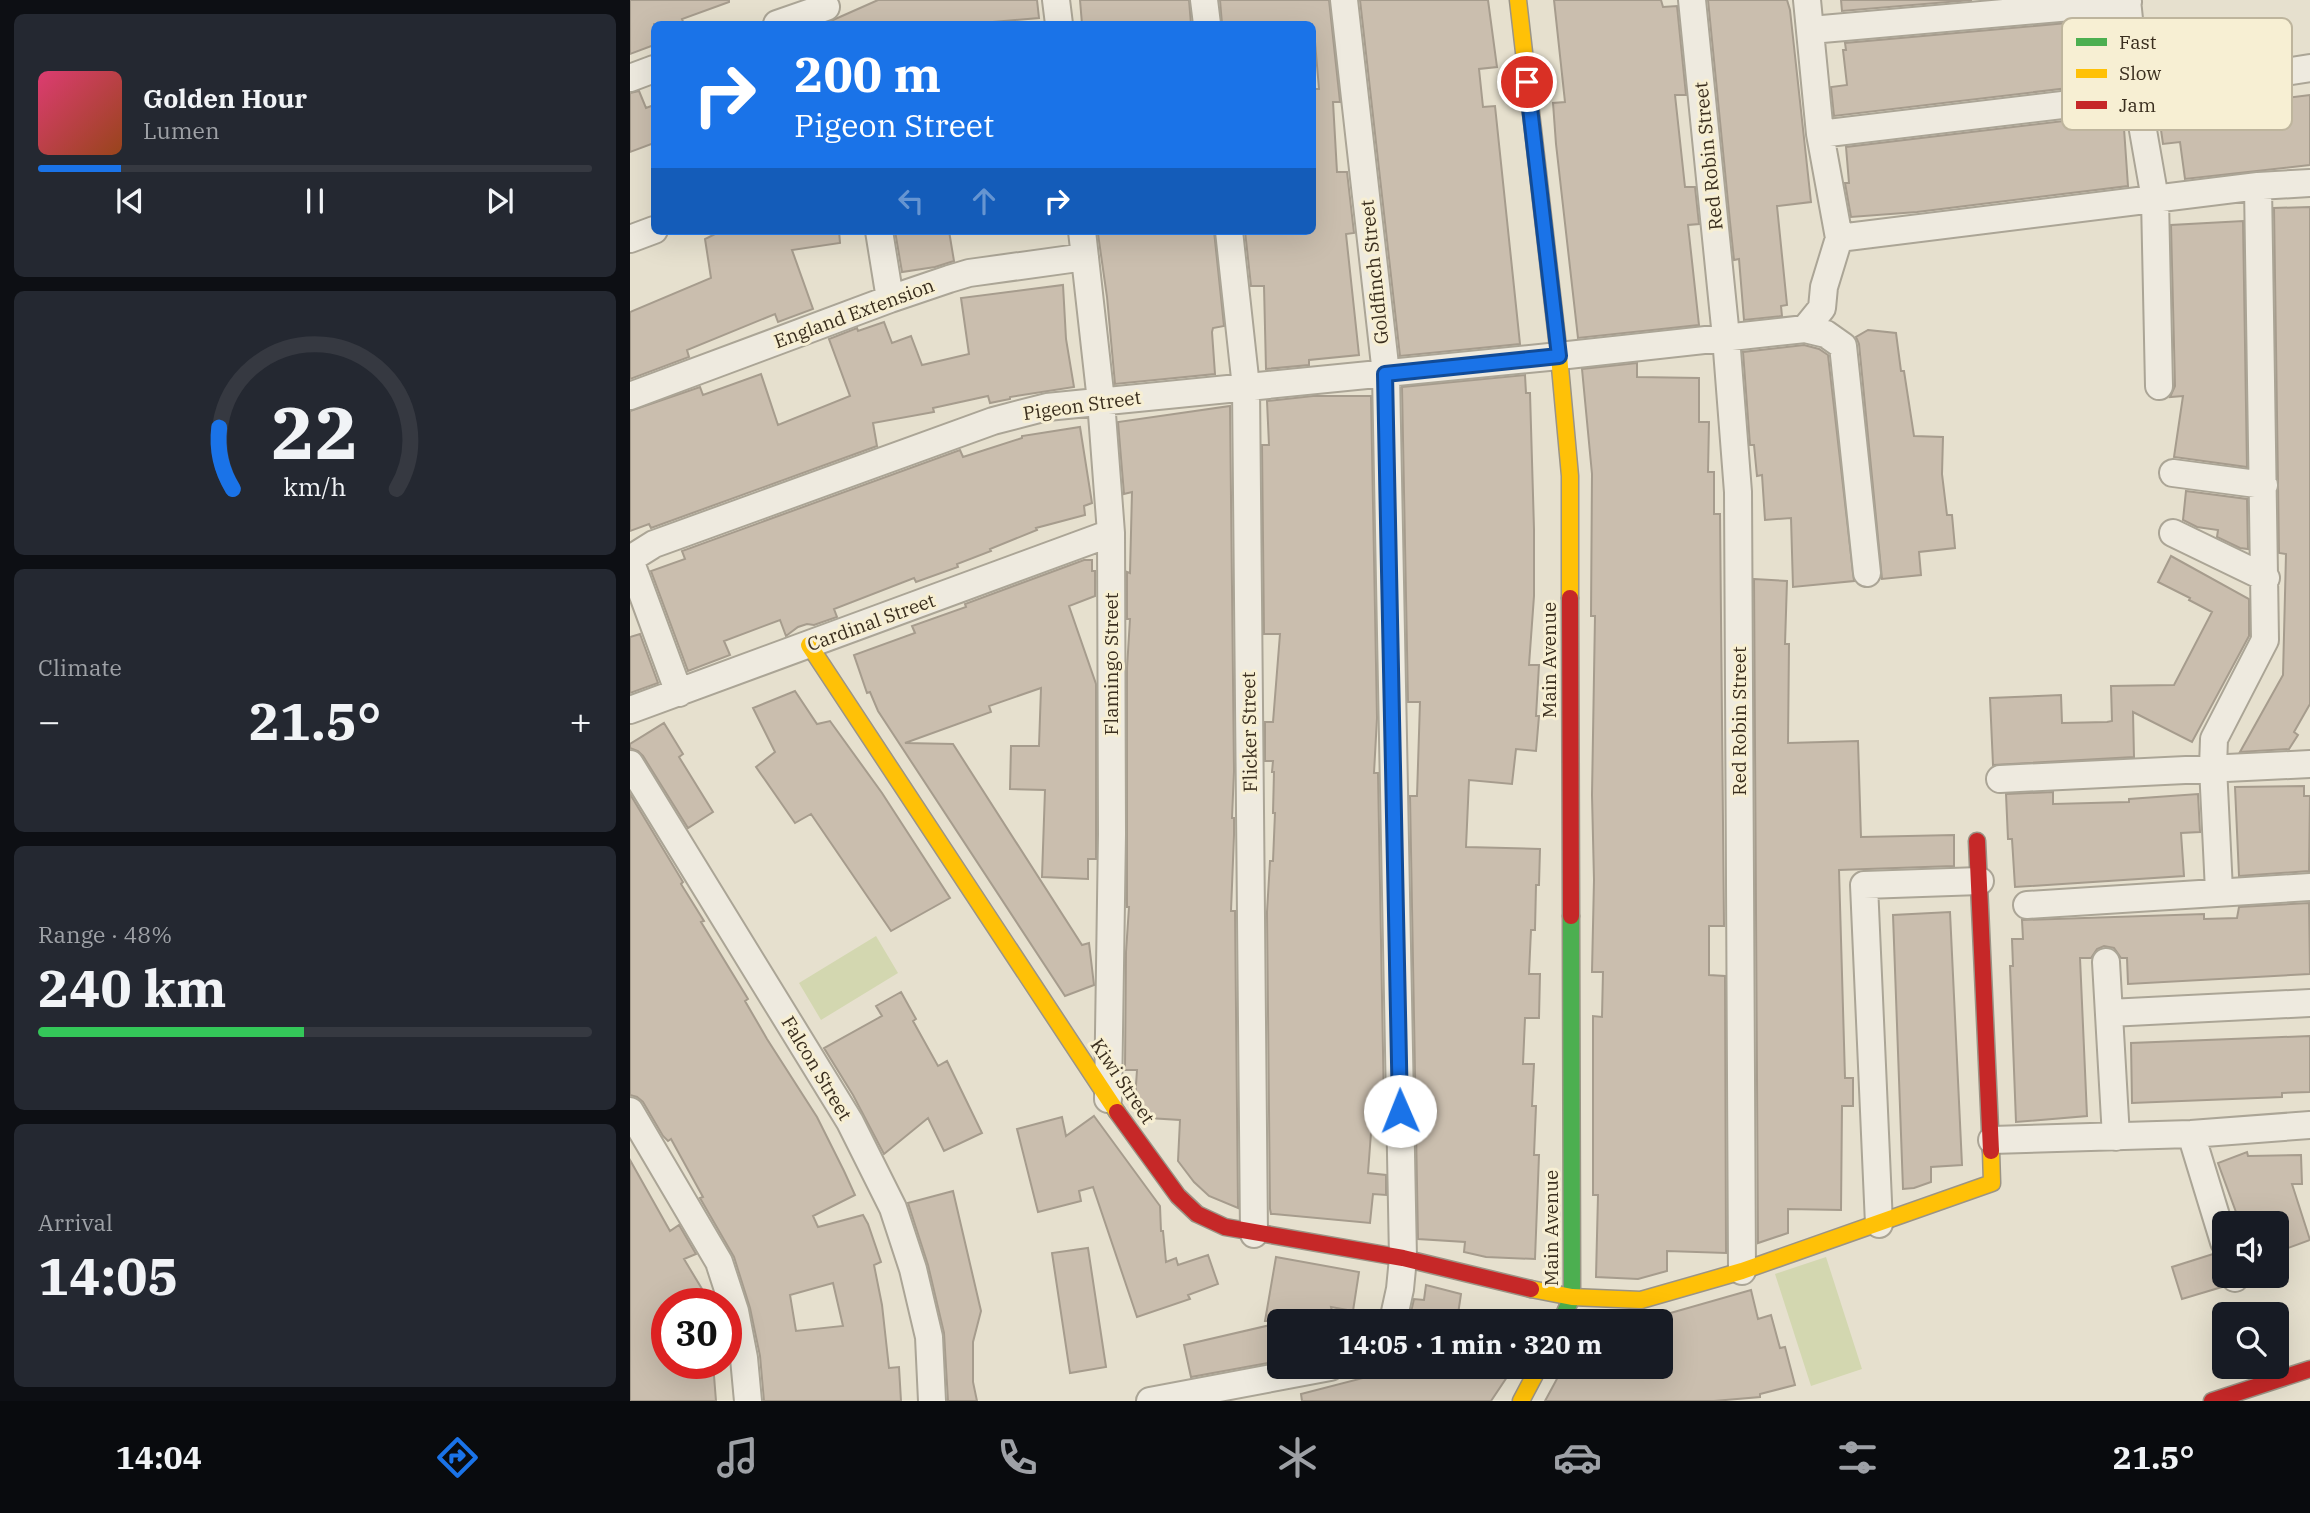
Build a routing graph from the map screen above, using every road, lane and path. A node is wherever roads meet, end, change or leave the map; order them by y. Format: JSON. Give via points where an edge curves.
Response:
{"nodes":[{"id":1,"x":1056,"y":0,"type":"edge"},
{"id":2,"x":1204,"y":0,"type":"edge"},
{"id":3,"x":1344,"y":0,"type":"edge"},
{"id":4,"x":1518,"y":0,"type":"edge"},
{"id":5,"x":1692,"y":0,"type":"edge"},
{"id":6,"x":1808,"y":0,"type":"edge"},
{"id":7,"x":2128,"y":1,"type":"edge"},
{"id":8,"x":827,"y":10,"type":"edge"},
{"id":9,"x":788,"y":21,"type":"edge"},
{"id":10,"x":1059,"y":21,"type":"edge"},
{"id":11,"x":1206,"y":21,"type":"edge"},
{"id":12,"x":1811,"y":30,"type":"junction"},
{"id":13,"x":2310,"y":68,"type":"edge"},
{"id":14,"x":651,"y":70,"type":"edge"},
{"id":15,"x":2292,"y":71,"type":"edge"},
{"id":16,"x":630,"y":78,"type":"edge"},
{"id":17,"x":2062,"y":105,"type":"edge"},
{"id":18,"x":2143,"y":130,"type":"edge"},
{"id":19,"x":1820,"y":134,"type":"junction"},
{"id":20,"x":2310,"y":183,"type":"edge"},
{"id":21,"x":2258,"y":186,"type":"junction"},
{"id":22,"x":2155,"y":199,"type":"junction"},
{"id":23,"x":651,"y":231,"type":"edge"},
{"id":24,"x":880,"y":235,"type":"edge"},
{"id":25,"x":1229,"y":235,"type":"edge"},
{"id":26,"x":1839,"y":237,"type":"junction"},
{"id":27,"x":630,"y":239,"type":"edge"},
{"id":28,"x":1083,"y":244,"type":"edge"},
{"id":29,"x":890,"y":299,"type":"junction"},
{"id":30,"x":1805,"y":328,"type":"junction"},
{"id":31,"x":1726,"y":337,"type":"junction"},
{"id":32,"x":1559,"y":356,"type":"junction"},
{"id":33,"x":1385,"y":374,"type":"junction"},
{"id":34,"x":2158,"y":386,"type":"dead end"},
{"id":35,"x":1246,"y":387,"type":"junction"},
{"id":36,"x":630,"y":396,"type":"edge"},
{"id":37,"x":1101,"y":401,"type":"junction"},
{"id":38,"x":2173,"y":473,"type":"dead end"},
{"id":39,"x":2264,"y":485,"type":"junction"},
{"id":40,"x":1111,"y":533,"type":"junction"},
{"id":41,"x":2173,"y":533,"type":"dead end"},
{"id":42,"x":630,"y":559,"type":"edge"},
{"id":43,"x":1867,"y":573,"type":"dead end"},
{"id":44,"x":2266,"y":578,"type":"junction"},
{"id":45,"x":809,"y":645,"type":"junction"},
{"id":46,"x":679,"y":693,"type":"junction"},
{"id":47,"x":630,"y":710,"type":"edge"},
{"id":48,"x":630,"y":764,"type":"edge"},
{"id":49,"x":2310,"y":764,"type":"edge"},
{"id":50,"x":2213,"y":767,"type":"junction"},
{"id":51,"x":2000,"y":779,"type":"dead end"},
{"id":52,"x":1977,"y":841,"type":"dead end"},
{"id":53,"x":1980,"y":881,"type":"junction"},
{"id":54,"x":2310,"y":887,"type":"edge"},
{"id":55,"x":2220,"y":891,"type":"junction"},
{"id":56,"x":2027,"y":905,"type":"dead end"},
{"id":57,"x":2106,"y":962,"type":"dead end"},
{"id":58,"x":2310,"y":1003,"type":"edge"},
{"id":59,"x":2109,"y":1013,"type":"junction"},
{"id":60,"x":1108,"y":1099,"type":"junction"},
{"id":61,"x":630,"y":1111,"type":"edge"},
{"id":62,"x":2310,"y":1125,"type":"edge"},
{"id":63,"x":2190,"y":1134,"type":"junction"},
{"id":64,"x":2116,"y":1137,"type":"junction"},
{"id":65,"x":1992,"y":1140,"type":"junction"},
{"id":66,"x":2214,"y":1211,"type":"edge"},
{"id":67,"x":1879,"y":1224,"type":"junction"},
{"id":68,"x":1254,"y":1234,"type":"junction"},
{"id":69,"x":1402,"y":1258,"type":"junction"},
{"id":70,"x":1742,"y":1271,"type":"junction"},
{"id":71,"x":1572,"y":1297,"type":"junction"},
{"id":72,"x":1396,"y":1309,"type":"edge"},
{"id":73,"x":1566,"y":1309,"type":"edge"},
{"id":74,"x":2310,"y":1369,"type":"edge"},
{"id":75,"x":1267,"y":1379,"type":"edge"},
{"id":76,"x":1533,"y":1379,"type":"edge"},
{"id":77,"x":748,"y":1401,"type":"edge"},
{"id":78,"x":932,"y":1401,"type":"edge"},
{"id":79,"x":1150,"y":1401,"type":"edge"},
{"id":80,"x":1521,"y":1401,"type":"edge"},
{"id":81,"x":2212,"y":1401,"type":"edge"}],
"edges":[{"from":1,"to":10,"type":"street"},
{"from":2,"to":11,"type":"street"},
{"from":3,"to":33,"type":"street","name":"Goldfinch Street"},
{"from":4,"to":32,"type":"main road","name":"Main Avenue"},
{"from":5,"to":31,"type":"street","name":"Red Robin Street"},
{"from":6,"to":12,"type":"street"},
{"from":7,"to":12,"type":"street"},
{"from":8,"to":9,"type":"street"},
{"from":12,"to":19,"type":"street"},
{"from":13,"to":15,"type":"street"},
{"from":14,"to":16,"type":"street"},
{"from":17,"to":19,"type":"street"},
{"from":18,"to":22,"type":"street"},
{"from":19,"to":26,"type":"street"},
{"from":20,"to":21,"type":"street"},
{"from":21,"to":22,"type":"street"},
{"from":21,"to":39,"type":"street"},
{"from":22,"to":26,"type":"street"},
{"from":22,"to":34,"type":"street"},
{"from":23,"to":27,"type":"street"},
{"from":24,"to":29,"type":"street"},
{"from":25,"to":35,"type":"street","name":"Flicker Street"},
{"from":26,"to":30,"type":"street","via":[[1822,308]]},
{"from":28,"to":29,"type":"street","name":"England Extension"},
{"from":28,"to":37,"type":"street","name":"Flamingo Street"},
{"from":29,"to":36,"type":"street","name":"England Extension"},
{"from":30,"to":31,"type":"street","name":"Pigeon Street"},
{"from":30,"to":43,"type":"street","via":[[1826,334],[1843,346]]},
{"from":31,"to":32,"type":"street","name":"Pigeon Street"},
{"from":31,"to":70,"type":"street","name":"Red Robin Street","via":[[1738,492]]},
{"from":32,"to":33,"type":"street","name":"Pigeon Street"},
{"from":32,"to":71,"type":"main road","name":"Main Avenue","via":[[1570,476]]},
{"from":33,"to":35,"type":"street","name":"Pigeon Street"},
{"from":33,"to":69,"type":"street","name":"Goldfinch Street"},
{"from":35,"to":37,"type":"street","name":"Pigeon Street"},
{"from":35,"to":68,"type":"street","name":"Flicker Street"},
{"from":37,"to":40,"type":"street","name":"Flamingo Street"},
{"from":37,"to":42,"type":"street","name":"Pigeon Street","via":[[1047,407],[993,421],[654,544]]},
{"from":38,"to":39,"type":"street"},
{"from":39,"to":44,"type":"street"},
{"from":40,"to":45,"type":"street","name":"Cardinal Street"},
{"from":40,"to":60,"type":"street","name":"Flamingo Street"},
{"from":41,"to":44,"type":"street"},
{"from":42,"to":46,"type":"street","name":"Pigeon Street"},
{"from":44,"to":50,"type":"street","via":[[2265,640],[2214,739]]},
{"from":45,"to":46,"type":"street","name":"Cardinal Street"},
{"from":45,"to":60,"type":"main road","name":"Kiwi Street"},
{"from":46,"to":47,"type":"street","name":"Cardinal Street"},
{"from":48,"to":78,"type":"street","name":"Falcon Street","via":[[850,1122],[893,1208],[929,1337]]},
{"from":49,"to":50,"type":"street"},
{"from":50,"to":51,"type":"street"},
{"from":50,"to":55,"type":"street"},
{"from":52,"to":53,"type":"main road"},
{"from":53,"to":65,"type":"main road"},
{"from":53,"to":67,"type":"street","via":[[1864,886]]},
{"from":54,"to":55,"type":"street"},
{"from":55,"to":56,"type":"street"},
{"from":57,"to":59,"type":"street"},
{"from":58,"to":59,"type":"street"},
{"from":59,"to":64,"type":"street"},
{"from":60,"to":68,"type":"main road","name":"Kiwi Street","via":[[1178,1196],[1197,1214]]},
{"from":61,"to":77,"type":"street","via":[[719,1262],[736,1311]]},
{"from":62,"to":63,"type":"street"},
{"from":63,"to":64,"type":"street"},
{"from":63,"to":66,"type":"street"},
{"from":64,"to":65,"type":"street"},
{"from":65,"to":67,"type":"main road","via":[[1992,1182]]},
{"from":67,"to":70,"type":"main road"},
{"from":68,"to":69,"type":"main road","name":"Kiwi Street"},
{"from":69,"to":71,"type":"main road","name":"Kiwi Street"},
{"from":69,"to":72,"type":"street","name":"Goldfinch Street"},
{"from":70,"to":71,"type":"main road","via":[[1641,1300]]},
{"from":71,"to":73,"type":"main road","name":"Main Avenue"},
{"from":74,"to":81,"type":"main road"},
{"from":75,"to":79,"type":"street"},
{"from":76,"to":80,"type":"main road"}]}
